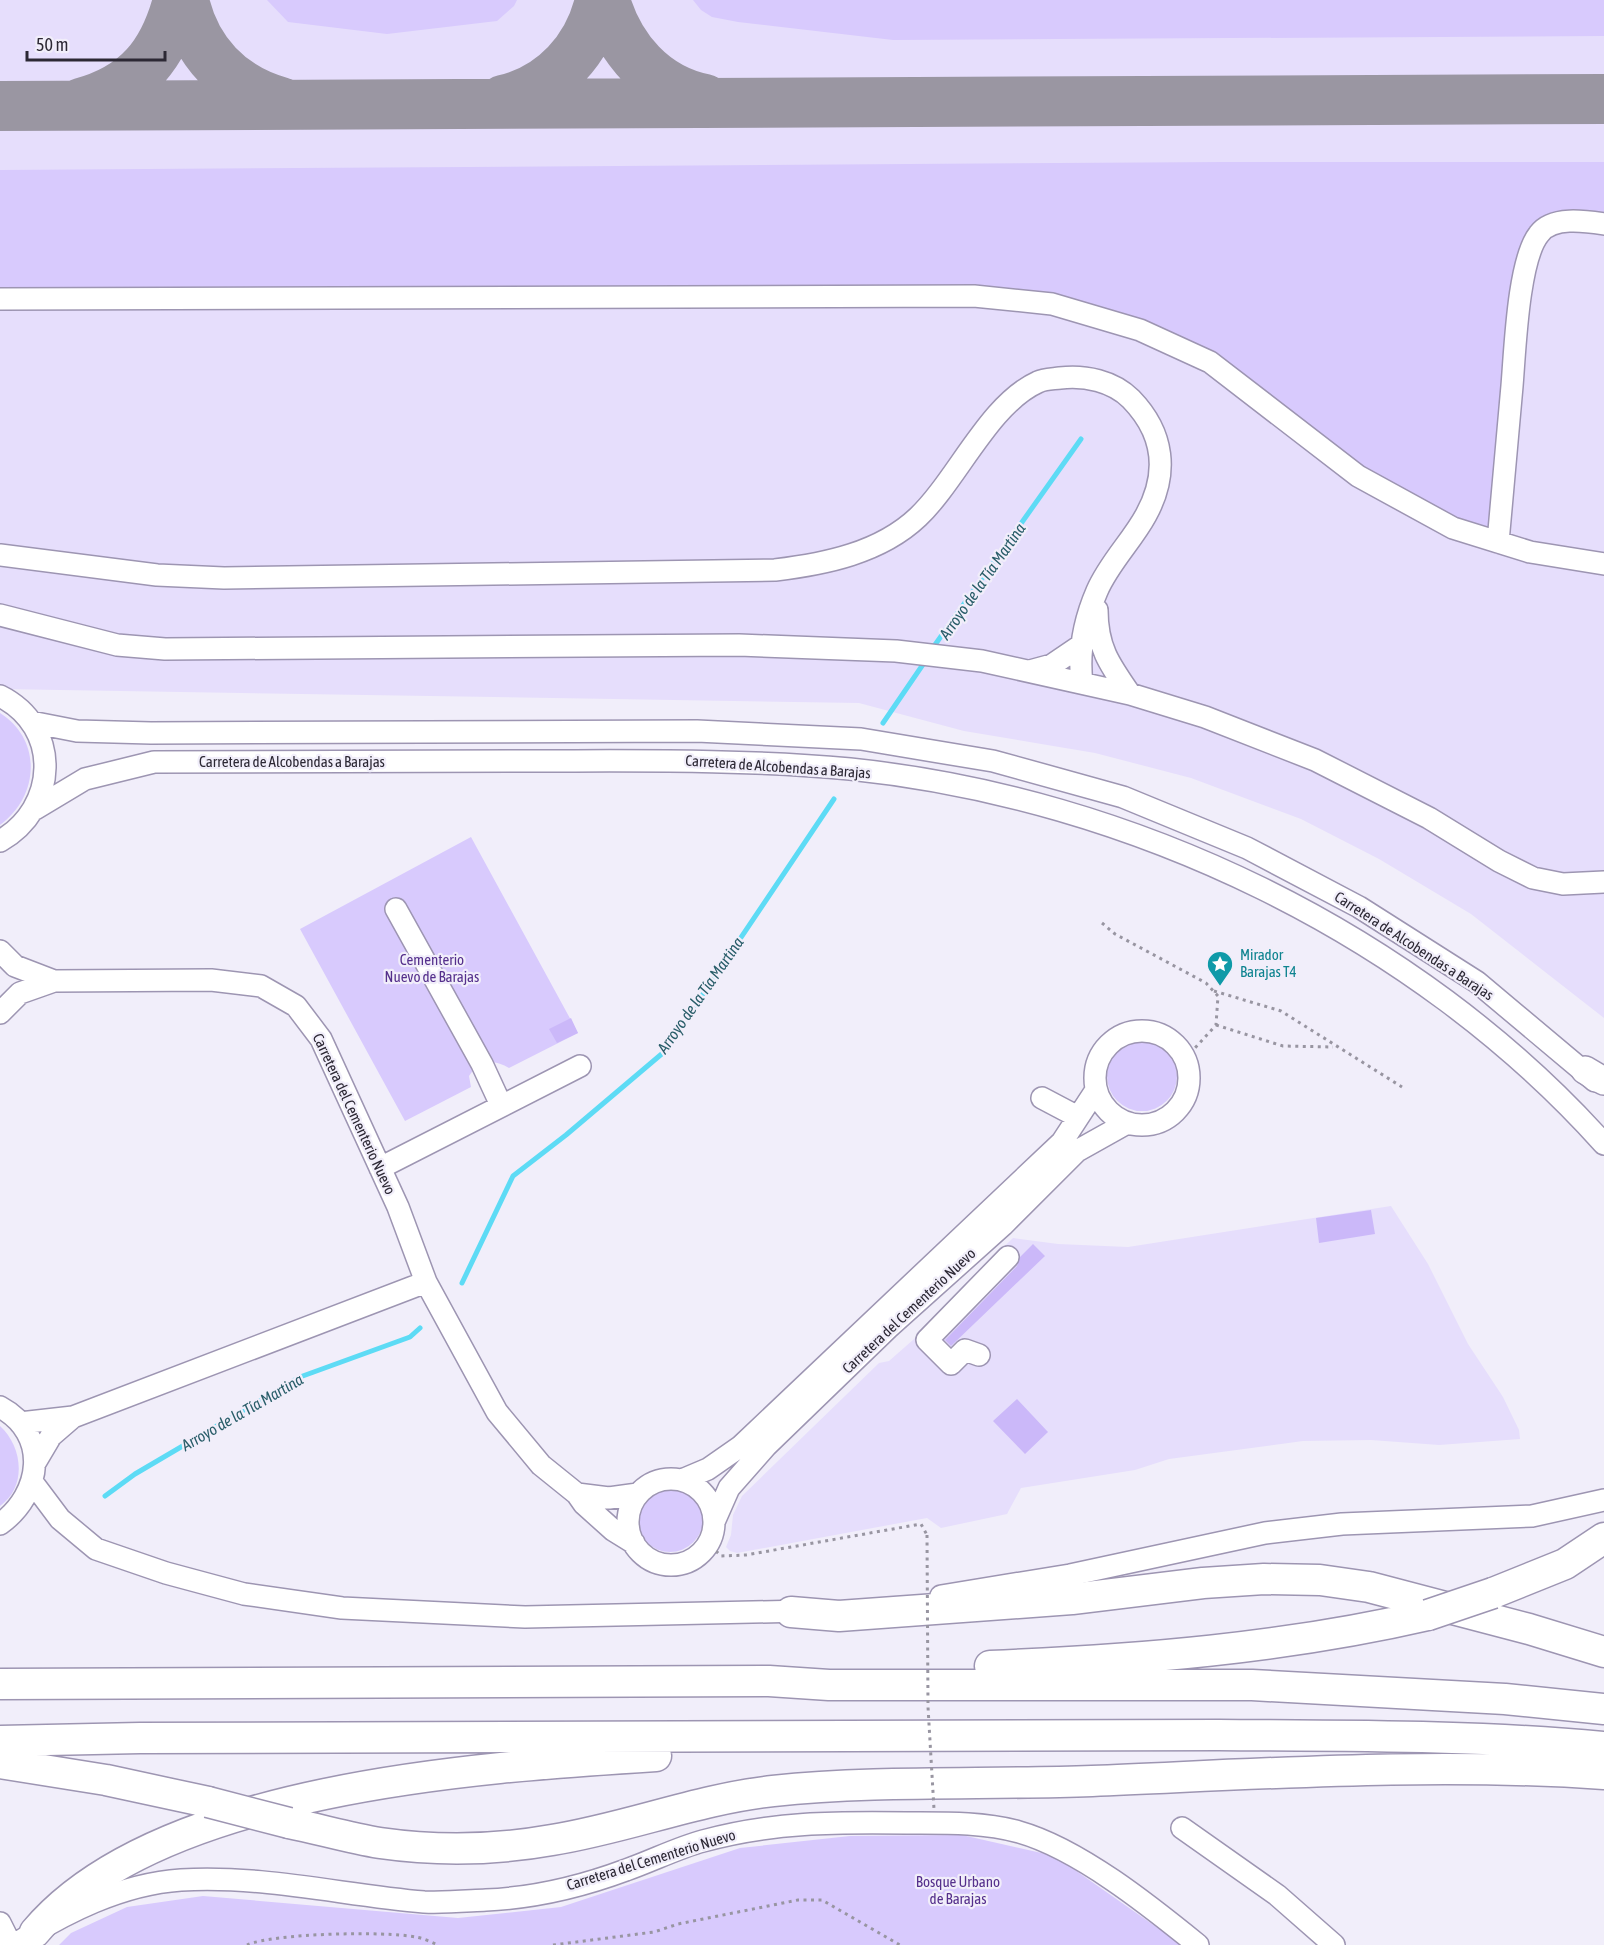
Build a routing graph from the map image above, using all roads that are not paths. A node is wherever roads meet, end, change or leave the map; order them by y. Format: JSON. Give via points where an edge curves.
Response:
{"nodes":[{"id":1,"x":1604,"y":224,"type":"edge"},
{"id":2,"x":0,"y":299,"type":"edge"},
{"id":3,"x":1498,"y":542,"type":"junction"},
{"id":4,"x":0,"y":555,"type":"edge"},
{"id":5,"x":1604,"y":564,"type":"edge"},
{"id":6,"x":0,"y":615,"type":"edge"},
{"id":7,"x":1090,"y":644,"type":"junction"},
{"id":8,"x":1029,"y":672,"type":"junction"},
{"id":9,"x":1082,"y":684,"type":"junction"},
{"id":10,"x":1130,"y":694,"type":"junction"},
{"id":11,"x":0,"y":696,"type":"edge"},
{"id":12,"x":31,"y":722,"type":"junction"},
{"id":13,"x":35,"y":809,"type":"junction"},
{"id":14,"x":7,"y":837,"type":"edge"},
{"id":15,"x":0,"y":860,"type":"edge"},
{"id":16,"x":1604,"y":882,"type":"edge"},
{"id":17,"x":396,"y":909,"type":"dead end"},
{"id":18,"x":0,"y":951,"type":"edge"},
{"id":19,"x":54,"y":981,"type":"junction"},
{"id":20,"x":0,"y":1013,"type":"edge"},
{"id":21,"x":580,"y":1066,"type":"dead end"},
{"id":22,"x":1594,"y":1075,"type":"edge"},
{"id":23,"x":1096,"y":1090,"type":"junction"},
{"id":24,"x":1604,"y":1091,"type":"edge"},
{"id":25,"x":1042,"y":1098,"type":"dead end"},
{"id":26,"x":501,"y":1105,"type":"junction"},
{"id":27,"x":1078,"y":1117,"type":"junction"},
{"id":28,"x":1127,"y":1123,"type":"junction"},
{"id":29,"x":1604,"y":1144,"type":"edge"},
{"id":30,"x":380,"y":1168,"type":"junction"},
{"id":31,"x":1008,"y":1257,"type":"dead end"},
{"id":32,"x":426,"y":1282,"type":"junction"},
{"id":33,"x":979,"y":1355,"type":"dead end"},
{"id":34,"x":0,"y":1407,"type":"edge"},
{"id":35,"x":73,"y":1417,"type":"junction"},
{"id":36,"x":20,"y":1423,"type":"junction"},
{"id":37,"x":34,"y":1473,"type":"junction"},
{"id":38,"x":682,"y":1480,"type":"junction"},
{"id":39,"x":578,"y":1494,"type":"junction"},
{"id":40,"x":638,"y":1494,"type":"junction"},
{"id":41,"x":1604,"y":1500,"type":"edge"},
{"id":42,"x":714,"y":1522,"type":"junction"},
{"id":43,"x":0,"y":1524,"type":"edge"},
{"id":44,"x":1604,"y":1538,"type":"edge"},
{"id":45,"x":634,"y":1543,"type":"junction"},
{"id":46,"x":791,"y":1612,"type":"junction"},
{"id":47,"x":1604,"y":1652,"type":"edge"},
{"id":48,"x":769,"y":1681,"type":"junction"},
{"id":49,"x":0,"y":1684,"type":"edge"},
{"id":50,"x":1604,"y":1709,"type":"edge"},
{"id":51,"x":915,"y":1738,"type":"junction"},
{"id":52,"x":0,"y":1742,"type":"edge"},
{"id":53,"x":1604,"y":1747,"type":"edge"},
{"id":54,"x":39,"y":1755,"type":"junction"},
{"id":55,"x":0,"y":1763,"type":"edge"},
{"id":56,"x":1604,"y":1774,"type":"edge"},
{"id":57,"x":1182,"y":1828,"type":"dead end"},
{"id":58,"x":0,"y":1923,"type":"edge"},
{"id":59,"x":20,"y":1941,"type":"edge"},
{"id":60,"x":1198,"y":1945,"type":"edge"},
{"id":61,"x":1334,"y":1945,"type":"edge"}],
"edges":[{"from":1,"to":3,"type":"street","via":[[1568,221],[1549,226],[1539,233],[1530,251],[1522,285]]},
{"from":2,"to":3,"type":"street","via":[[974,296],[1052,304],[1140,330],[1210,362],[1359,476],[1453,528]]},
{"from":3,"to":5,"type":"street","via":[[1530,552]]},
{"from":4,"to":7,"type":"street","via":[[158,575],[224,578],[775,570],[814,565],[858,552],[917,518],[1014,397],[1039,382],[1069,377],[1121,389],[1154,429],[1160,457],[1158,487],[1146,515],[1097,591]]},
{"from":6,"to":8,"type":"street","via":[[117,645],[165,650],[739,645],[896,651],[982,661]]},
{"from":7,"to":8,"type":"street","via":[[1052,665]]},
{"from":7,"to":9,"type":"street","via":[[1098,657]]},
{"from":7,"to":10,"type":"street"},
{"from":8,"to":9,"type":"street"},
{"from":9,"to":10,"type":"street"},
{"from":10,"to":16,"type":"street","via":[[1205,717],[1315,760],[1429,818],[1533,878],[1563,884]]},
{"from":11,"to":12,"type":"street","via":[[18,707]]},
{"from":12,"to":13,"type":"street","via":[[44,750],[45,766],[45,780]]},
{"from":12,"to":22,"type":"street","name":"Carretera de Alcobendas a Barajas","via":[[77,731],[151,733],[698,731],[861,739],[993,761],[1123,797],[1257,853],[1359,907],[1477,982]]},
{"from":13,"to":14,"type":"street"},
{"from":13,"to":29,"type":"street","name":"Carretera de Alcobendas a Barajas","via":[[85,779],[154,762],[700,760],[852,770],[985,791],[1123,830],[1237,877],[1348,934],[1462,1012],[1560,1095]]},
{"from":14,"to":15,"type":"street"},
{"from":17,"to":26,"type":"street"},
{"from":18,"to":19,"type":"street","via":[[15,966]]},
{"from":19,"to":20,"type":"street","name":"Carretera del Cementerio Nuevo","via":[[20,993]]},
{"from":19,"to":30,"type":"street","name":"Carretera del Cementerio Nuevo","via":[[211,980],[261,986],[296,1006],[321,1039]]},
{"from":21,"to":26,"type":"street"},
{"from":22,"to":24,"type":"street","name":"Carretera de Alcobendas a Barajas"},
{"from":23,"to":27,"type":"street","name":"Carretera del Cementerio Nuevo"},
{"from":23,"to":28,"type":"street","via":[[1113,1116]]},
{"from":23,"to":28,"type":"street","via":[[1094,1074],[1098,1059],[1119,1036],[1149,1031],[1177,1046],[1189,1074],[1182,1104],[1158,1123]]},
{"from":25,"to":27,"type":"street"},
{"from":26,"to":30,"type":"street"},
{"from":27,"to":38,"type":"street","name":"Carretera del Cementerio Nuevo","via":[[1062,1142],[741,1446],[708,1470]]},
{"from":28,"to":42,"type":"street","name":"Carretera del Cementerio Nuevo","via":[[1077,1151],[766,1446],[729,1488]]},
{"from":30,"to":32,"type":"street","name":"Carretera del Cementerio Nuevo"},
{"from":31,"to":33,"type":"street","via":[[927,1340],[951,1364],[965,1350]]},
{"from":32,"to":35,"type":"street"},
{"from":32,"to":39,"type":"street","name":"Carretera del Cementerio Nuevo","via":[[497,1412],[541,1465]]},
{"from":34,"to":36,"type":"street"},
{"from":35,"to":36,"type":"street"},
{"from":35,"to":37,"type":"street","via":[[51,1436]]},
{"from":36,"to":37,"type":"street","via":[[33,1449]]},
{"from":37,"to":43,"type":"street","via":[[26,1500]]},
{"from":37,"to":46,"type":"street","via":[[60,1520],[96,1550],[244,1594],[342,1608],[525,1617]]},
{"from":38,"to":40,"type":"street","via":[[658,1481]]},
{"from":38,"to":42,"type":"street","via":[[705,1495]]},
{"from":39,"to":40,"type":"street","via":[[609,1498]]},
{"from":39,"to":45,"type":"street","name":"Carretera del Cementerio Nuevo","via":[[613,1530]]},
{"from":40,"to":45,"type":"street","via":[[628,1516]]},
{"from":41,"to":46,"type":"street","via":[[1532,1516],[1342,1524],[1265,1533],[1070,1575],[939,1596]]},
{"from":42,"to":45,"type":"street","via":[[705,1549],[682,1563],[654,1561]]},
{"from":44,"to":48,"type":"highway","bridge":true,"via":[[1565,1564],[1494,1593],[1428,1615],[1363,1630],[1288,1642],[994,1666],[830,1672]]},
{"from":46,"to":47,"type":"highway","via":[[839,1616],[1072,1599],[1203,1582],[1320,1580],[1369,1587]]},
{"from":48,"to":49,"type":"highway"},
{"from":48,"to":50,"type":"highway","via":[[829,1685],[1252,1685],[1505,1699]]},
{"from":51,"to":53,"type":"highway","via":[[1396,1737]]},
{"from":51,"to":54,"type":"highway","via":[[140,1738]]},
{"from":51,"to":59,"type":"highway","via":[[852,1752],[657,1756],[548,1763],[441,1774],[334,1793],[209,1825],[132,1857],[84,1886]]},
{"from":52,"to":54,"type":"highway"},
{"from":54,"to":55,"type":"highway"},
{"from":54,"to":56,"type":"highway","bridge":true,"via":[[106,1780],[379,1843],[434,1848],[554,1840],[714,1801],[821,1787],[1333,1770]]},
{"from":57,"to":61,"type":"street","via":[[1277,1895]]},
{"from":58,"to":59,"type":"street"},
{"from":59,"to":60,"type":"street","name":"Carretera del Cementerio Nuevo","via":[[76,1909],[125,1890],[179,1880],[239,1880],[428,1902],[490,1900],[533,1895],[623,1871],[700,1842],[765,1827],[816,1821],[952,1823],[1018,1832],[1081,1860]]}]}
